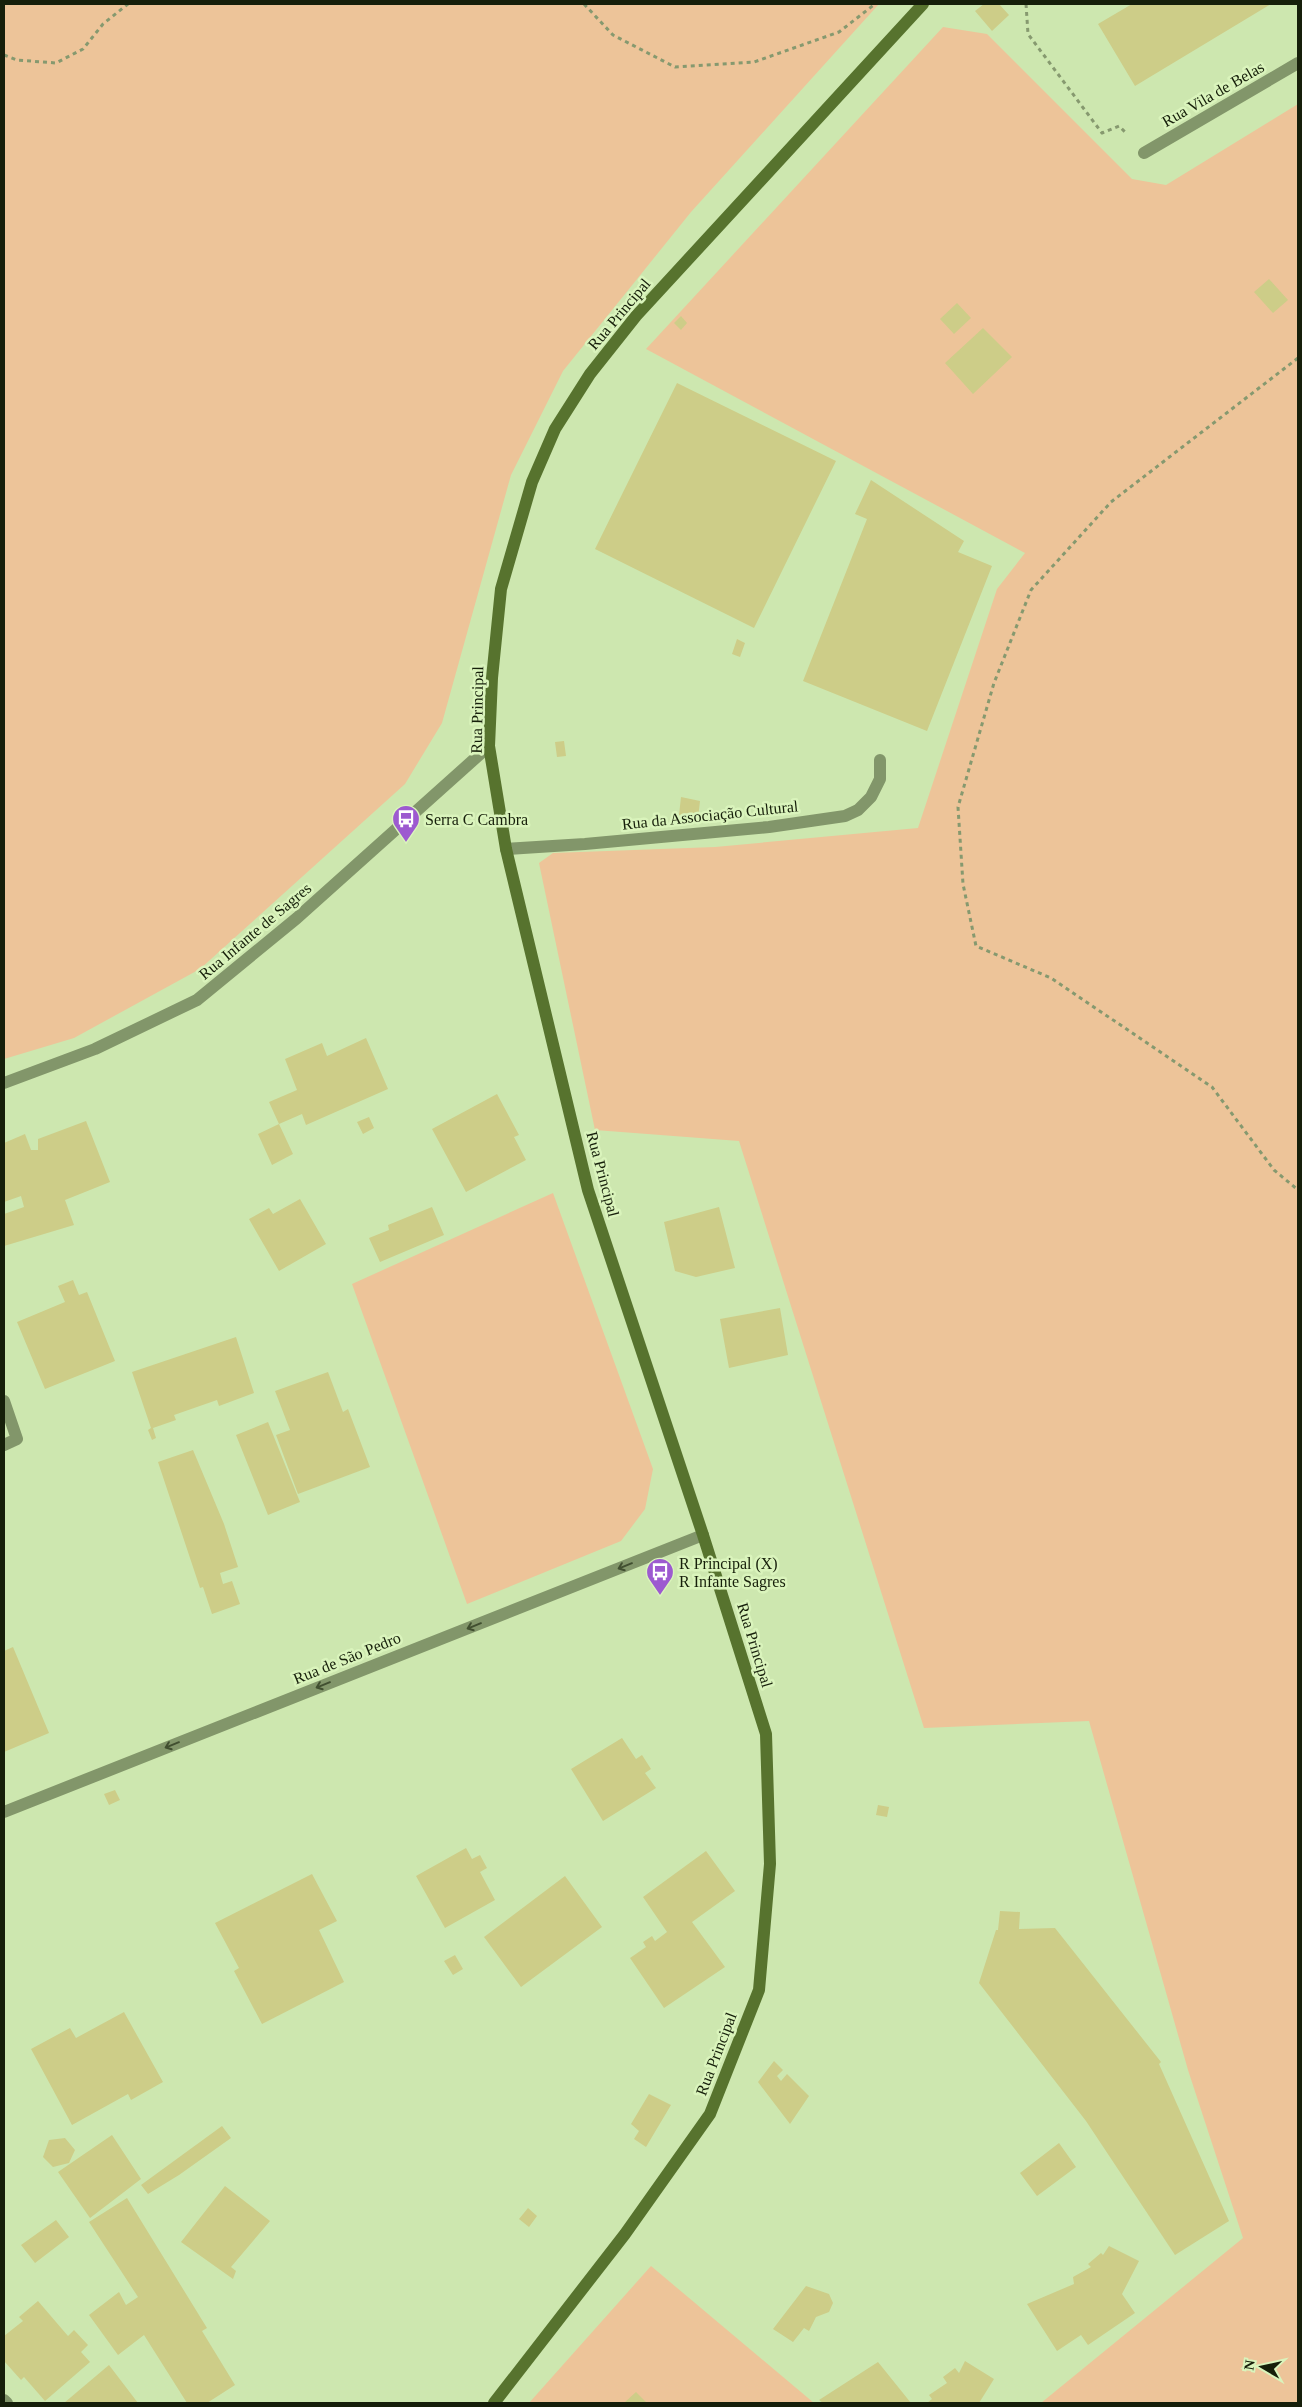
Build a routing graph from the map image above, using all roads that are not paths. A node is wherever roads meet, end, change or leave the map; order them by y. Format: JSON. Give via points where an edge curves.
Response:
{"nodes":[{"id":1,"x":923,"y":4,"type":"edge"},
{"id":2,"x":1298,"y":63,"type":"edge"},
{"id":3,"x":1144,"y":153,"type":"road end"},
{"id":4,"x":489,"y":746,"type":"junction"},
{"id":5,"x":880,"y":760,"type":"dead end"},
{"id":6,"x":506,"y":849,"type":"junction"},
{"id":7,"x":4,"y":1083,"type":"edge"},
{"id":8,"x":4,"y":1401,"type":"edge"},
{"id":9,"x":4,"y":1445,"type":"edge"},
{"id":10,"x":703,"y":1535,"type":"junction"},
{"id":11,"x":4,"y":1812,"type":"edge"},
{"id":12,"x":4,"y":2400,"type":"edge"},
{"id":13,"x":7,"y":2403,"type":"edge"},
{"id":14,"x":494,"y":2403,"type":"edge"}],
"edges":[{"from":1,"to":4,"type":"street","name":"Rua Principal","via":[[636,316],[590,374],[555,429],[532,482],[501,589]]},
{"from":2,"to":3,"type":"street","name":"Rua Vila de Belas"},
{"from":4,"to":6,"type":"street","name":"Rua Principal"},
{"from":4,"to":7,"type":"street","name":"Rua Infante de Sagres","via":[[298,918],[197,1000],[95,1049]]},
{"from":5,"to":6,"type":"street","name":"Rua da Associação Cultural","via":[[880,779],[871,797],[858,810],[845,816],[769,827]]},
{"from":6,"to":10,"type":"street","name":"Rua Principal","via":[[588,1190]]},
{"from":8,"to":9,"type":"street","via":[[17,1440]]},
{"from":10,"to":11,"type":"street","name":"Rua de São Pedro","one_way":true},
{"from":10,"to":14,"type":"street","name":"Rua Principal","via":[[766,1734],[770,1864],[759,1990],[710,2114],[625,2234]]},
{"from":12,"to":13,"type":"street"}]}
